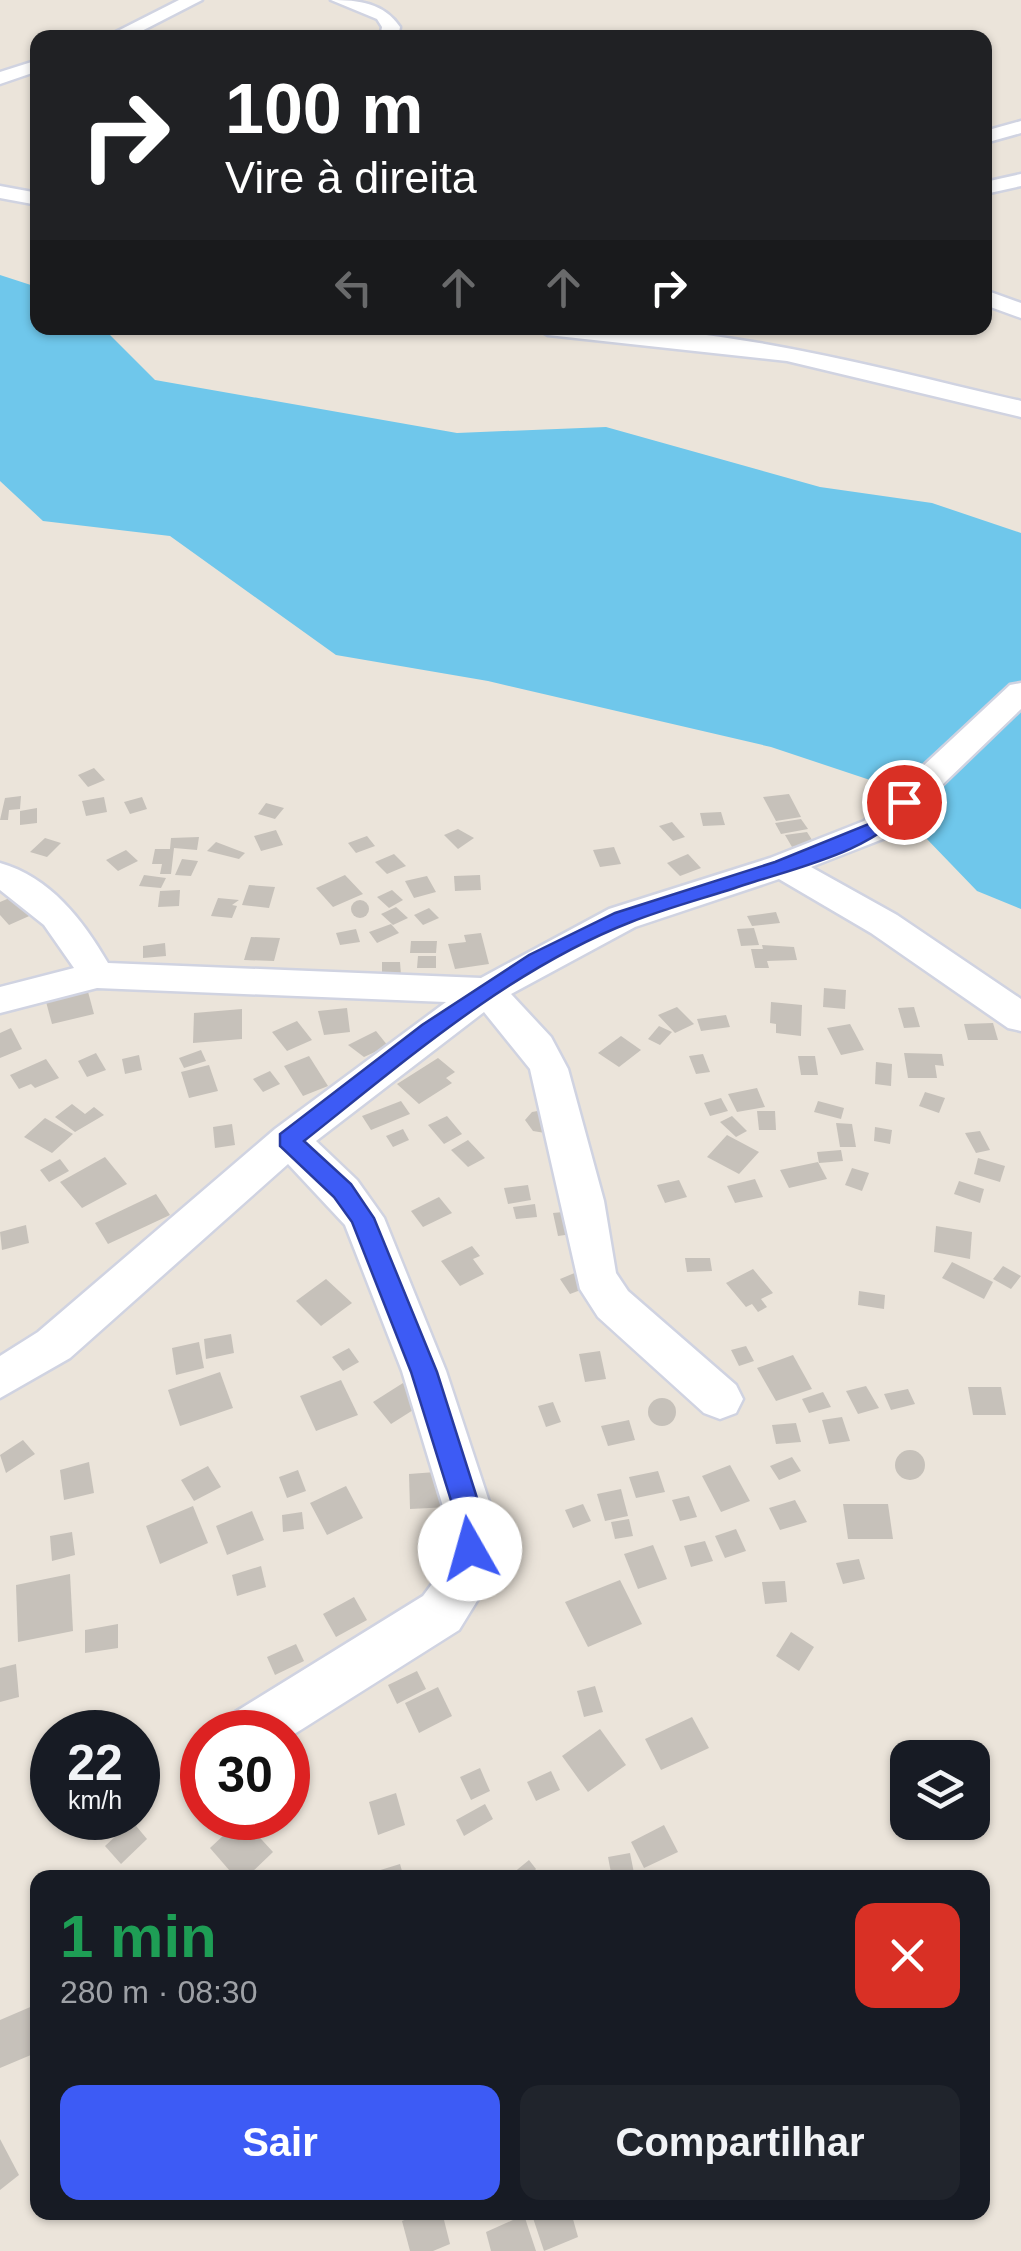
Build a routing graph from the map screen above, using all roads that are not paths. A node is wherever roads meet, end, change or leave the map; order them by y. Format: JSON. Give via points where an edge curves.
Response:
{"nodes":[{"id":1,"x":193,"y":0,"type":"edge"},
{"id":2,"x":340,"y":0,"type":"edge"},
{"id":3,"x":130,"y":30,"type":"edge"},
{"id":4,"x":390,"y":30,"type":"edge"},
{"id":5,"x":30,"y":68,"type":"edge"},
{"id":6,"x":0,"y":78,"type":"edge"},
{"id":7,"x":1021,"y":127,"type":"edge"},
{"id":8,"x":992,"y":134,"type":"edge"},
{"id":9,"x":1021,"y":180,"type":"edge"},
{"id":10,"x":992,"y":186,"type":"edge"},
{"id":11,"x":0,"y":192,"type":"edge"},
{"id":12,"x":30,"y":198,"type":"edge"},
{"id":13,"x":992,"y":300,"type":"edge"},
{"id":14,"x":1021,"y":310,"type":"edge"},
{"id":15,"x":592,"y":335,"type":"edge"},
{"id":16,"x":1021,"y":409,"type":"edge"},
{"id":17,"x":1021,"y":692,"type":"edge"},
{"id":18,"x":782,"y":866,"type":"junction"},
{"id":19,"x":0,"y":876,"type":"edge"},
{"id":20,"x":96,"y":975,"type":"junction"},
{"id":21,"x":487,"y":991,"type":"junction"},
{"id":22,"x":0,"y":1000,"type":"edge"},
{"id":23,"x":1021,"y":1018,"type":"edge"},
{"id":24,"x":288,"y":1140,"type":"junction"},
{"id":25,"x":0,"y":1378,"type":"edge"},
{"id":26,"x":720,"y":1399,"type":"dead end"},
{"id":27,"x":285,"y":1710,"type":"edge"}],
"edges":[{"from":1,"to":3,"type":"street"},
{"from":2,"to":4,"type":"street","via":[[383,15]]},
{"from":5,"to":6,"type":"street"},
{"from":7,"to":8,"type":"street"},
{"from":9,"to":10,"type":"street"},
{"from":11,"to":12,"type":"street"},
{"from":13,"to":14,"type":"street"},
{"from":15,"to":16,"type":"street","via":[[786,354]]},
{"from":17,"to":18,"type":"street","via":[[876,829]]},
{"from":18,"to":21,"type":"street","via":[[622,918]]},
{"from":18,"to":23,"type":"street","via":[[884,924]]},
{"from":19,"to":20,"type":"street","via":[[50,906]]},
{"from":20,"to":21,"type":"street"},
{"from":20,"to":22,"type":"street"},
{"from":21,"to":24,"type":"street"},
{"from":21,"to":26,"type":"street","via":[[549,1069],[595,1277],[613,1304]]},
{"from":24,"to":25,"type":"street","via":[[54,1345]]},
{"from":24,"to":27,"type":"street","via":[[362,1218],[424,1372],[472,1523],[468,1574],[441,1612]]}]}
